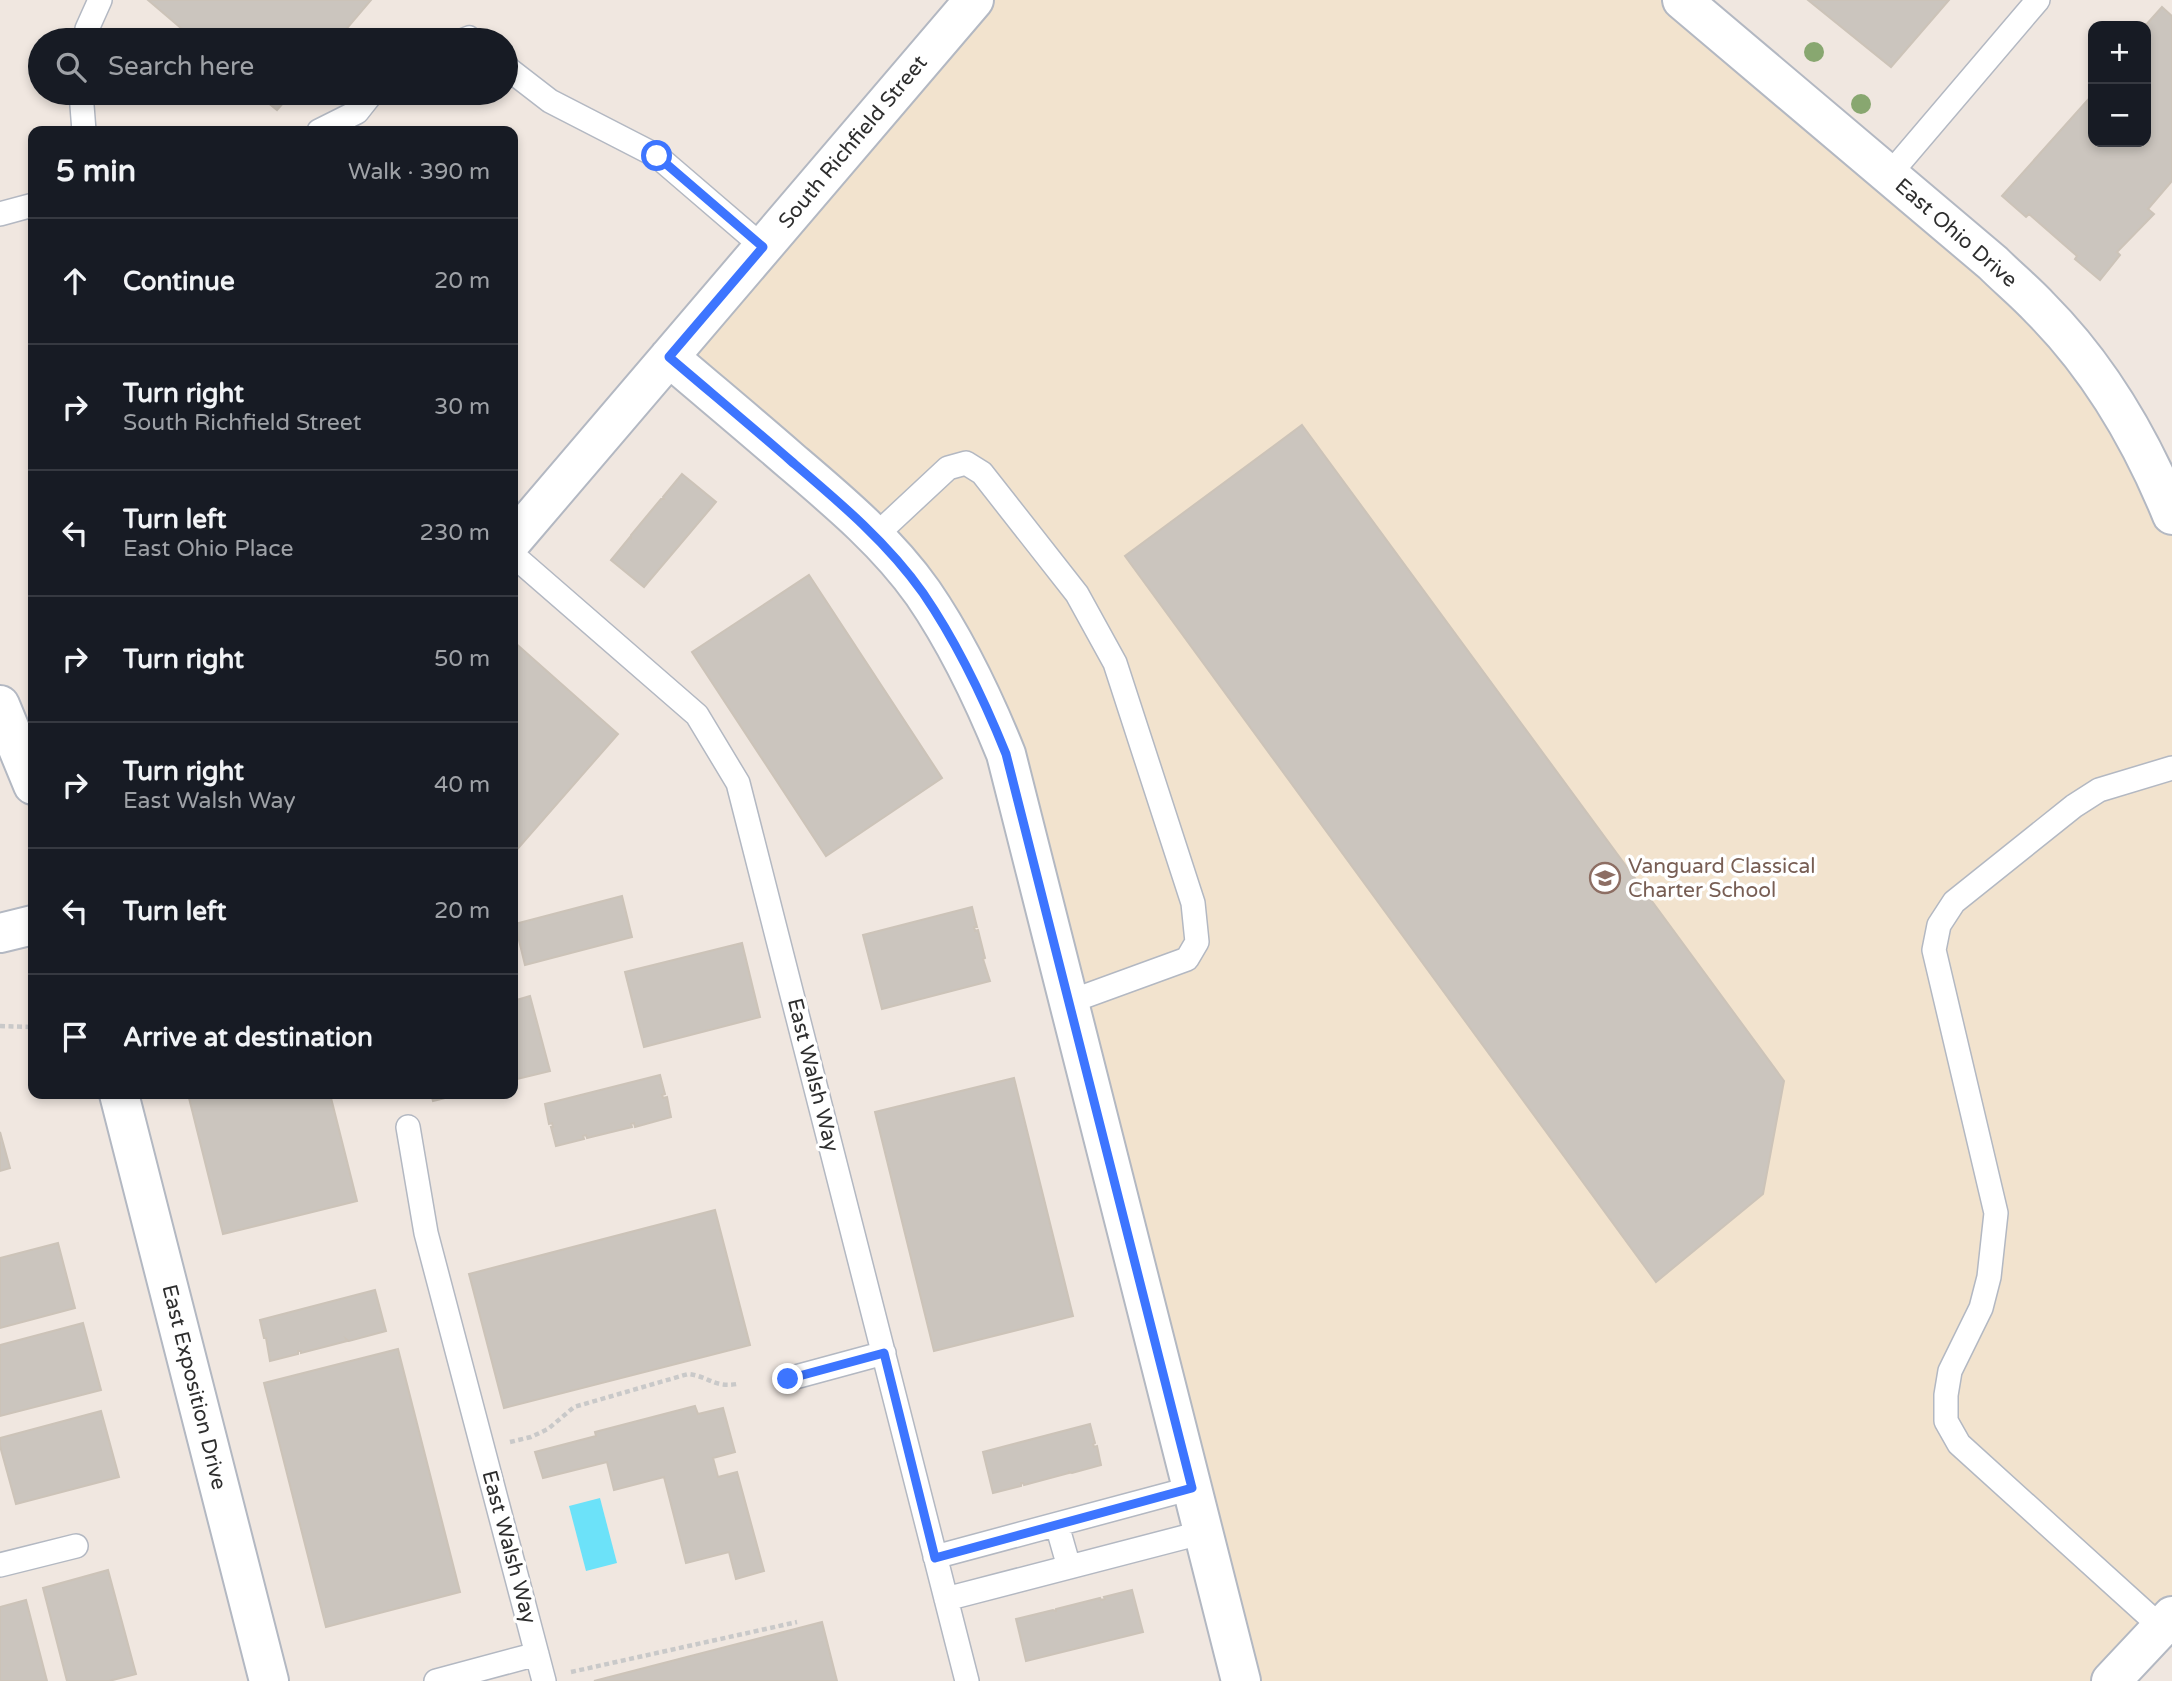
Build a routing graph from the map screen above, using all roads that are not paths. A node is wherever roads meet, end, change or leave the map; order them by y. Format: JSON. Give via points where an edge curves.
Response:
{"nodes":[{"id":1,"x":100,"y":0,"type":"edge"},
{"id":2,"x":974,"y":0,"type":"edge"},
{"id":3,"x":1682,"y":0,"type":"edge"},
{"id":4,"x":2038,"y":0,"type":"edge"},
{"id":5,"x":87,"y":28,"type":"edge"},
{"id":6,"x":518,"y":76,"type":"edge"},
{"id":7,"x":82,"y":105,"type":"edge"},
{"id":8,"x":363,"y":105,"type":"edge"},
{"id":9,"x":84,"y":126,"type":"edge"},
{"id":10,"x":329,"y":126,"type":"edge"},
{"id":11,"x":1889,"y":175,"type":"junction"},
{"id":12,"x":28,"y":206,"type":"edge"},
{"id":13,"x":0,"y":214,"type":"edge"},
{"id":14,"x":763,"y":247,"type":"junction"},
{"id":15,"x":669,"y":357,"type":"junction"},
{"id":16,"x":2172,"y":515,"type":"edge"},
{"id":17,"x":518,"y":534,"type":"edge"},
{"id":18,"x":874,"y":537,"type":"junction"},
{"id":19,"x":518,"y":559,"type":"edge"},
{"id":20,"x":0,"y":705,"type":"edge"},
{"id":21,"x":2172,"y":768,"type":"edge"},
{"id":22,"x":28,"y":773,"type":"edge"},
{"id":23,"x":28,"y":926,"type":"edge"},
{"id":24,"x":0,"y":933,"type":"edge"},
{"id":25,"x":1069,"y":1002,"type":"junction"},
{"id":26,"x":120,"y":1099,"type":"edge"},
{"id":27,"x":408,"y":1126,"type":"dead end"},
{"id":28,"x":884,"y":1353,"type":"junction"},
{"id":29,"x":788,"y":1379,"type":"dead end"},
{"id":30,"x":1192,"y":1488,"type":"junction"},
{"id":31,"x":1057,"y":1525,"type":"junction"},
{"id":32,"x":1204,"y":1532,"type":"junction"},
{"id":33,"x":76,"y":1546,"type":"dead end"},
{"id":34,"x":935,"y":1558,"type":"junction"},
{"id":35,"x":0,"y":1565,"type":"edge"},
{"id":36,"x":1069,"y":1567,"type":"junction"},
{"id":37,"x":946,"y":1599,"type":"junction"},
{"id":38,"x":2166,"y":1621,"type":"edge"},
{"id":39,"x":537,"y":1654,"type":"junction"},
{"id":40,"x":269,"y":1681,"type":"edge"},
{"id":41,"x":436,"y":1681,"type":"edge"},
{"id":42,"x":544,"y":1681,"type":"edge"},
{"id":43,"x":967,"y":1681,"type":"edge"},
{"id":44,"x":1241,"y":1681,"type":"edge"},
{"id":45,"x":2110,"y":1681,"type":"edge"}],
"edges":[{"from":1,"to":5,"type":"lane"},
{"from":2,"to":14,"type":"street","name":"South Richfield Street"},
{"from":3,"to":11,"type":"street","name":"East Ohio Drive"},
{"from":4,"to":11,"type":"lane"},
{"from":6,"to":14,"type":"lane","via":[[550,101],[657,156]]},
{"from":7,"to":9,"type":"lane"},
{"from":8,"to":10,"type":"lane"},
{"from":11,"to":16,"type":"street","name":"East Ohio Drive","via":[[1993,263],[2085,360],[2128,424]]},
{"from":12,"to":13,"type":"lane"},
{"from":14,"to":15,"type":"street","name":"South Richfield Street"},
{"from":15,"to":17,"type":"street","name":"South Richfield Street"},
{"from":15,"to":18,"type":"street","via":[[839,501]]},
{"from":18,"to":25,"type":"street","via":[[921,591],[983,697],[1006,754]]},
{"from":18,"to":25,"type":"lane","via":[[948,468],[966,463],[982,473],[1077,594],[1115,663],[1193,903],[1197,942],[1187,959]]},
{"from":19,"to":28,"type":"lane","name":"East Walsh Way","via":[[697,715],[738,783]]},
{"from":20,"to":22,"type":"street"},
{"from":21,"to":38,"type":"lane","via":[[2099,790],[2074,806],[1954,902],[1939,925],[1934,950],[1996,1213],[1984,1298],[1950,1371],[1946,1421],[1959,1444]]},
{"from":23,"to":24,"type":"street"},
{"from":25,"to":30,"type":"street"},
{"from":26,"to":40,"type":"street","name":"East Exposition Drive"},
{"from":27,"to":39,"type":"lane","name":"East Walsh Way","via":[[426,1233]]},
{"from":28,"to":29,"type":"lane"},
{"from":28,"to":34,"type":"lane","name":"East Walsh Way"},
{"from":30,"to":31,"type":"lane"},
{"from":30,"to":32,"type":"street"},
{"from":31,"to":34,"type":"lane"},
{"from":31,"to":36,"type":"lane"},
{"from":32,"to":36,"type":"lane"},
{"from":32,"to":44,"type":"street"},
{"from":33,"to":35,"type":"lane"},
{"from":34,"to":37,"type":"lane","name":"East Walsh Way"},
{"from":36,"to":37,"type":"lane"},
{"from":37,"to":43,"type":"lane","name":"East Walsh Way"},
{"from":38,"to":45,"type":"street"},
{"from":39,"to":41,"type":"lane"},
{"from":39,"to":42,"type":"lane","name":"East Walsh Way"}]}
